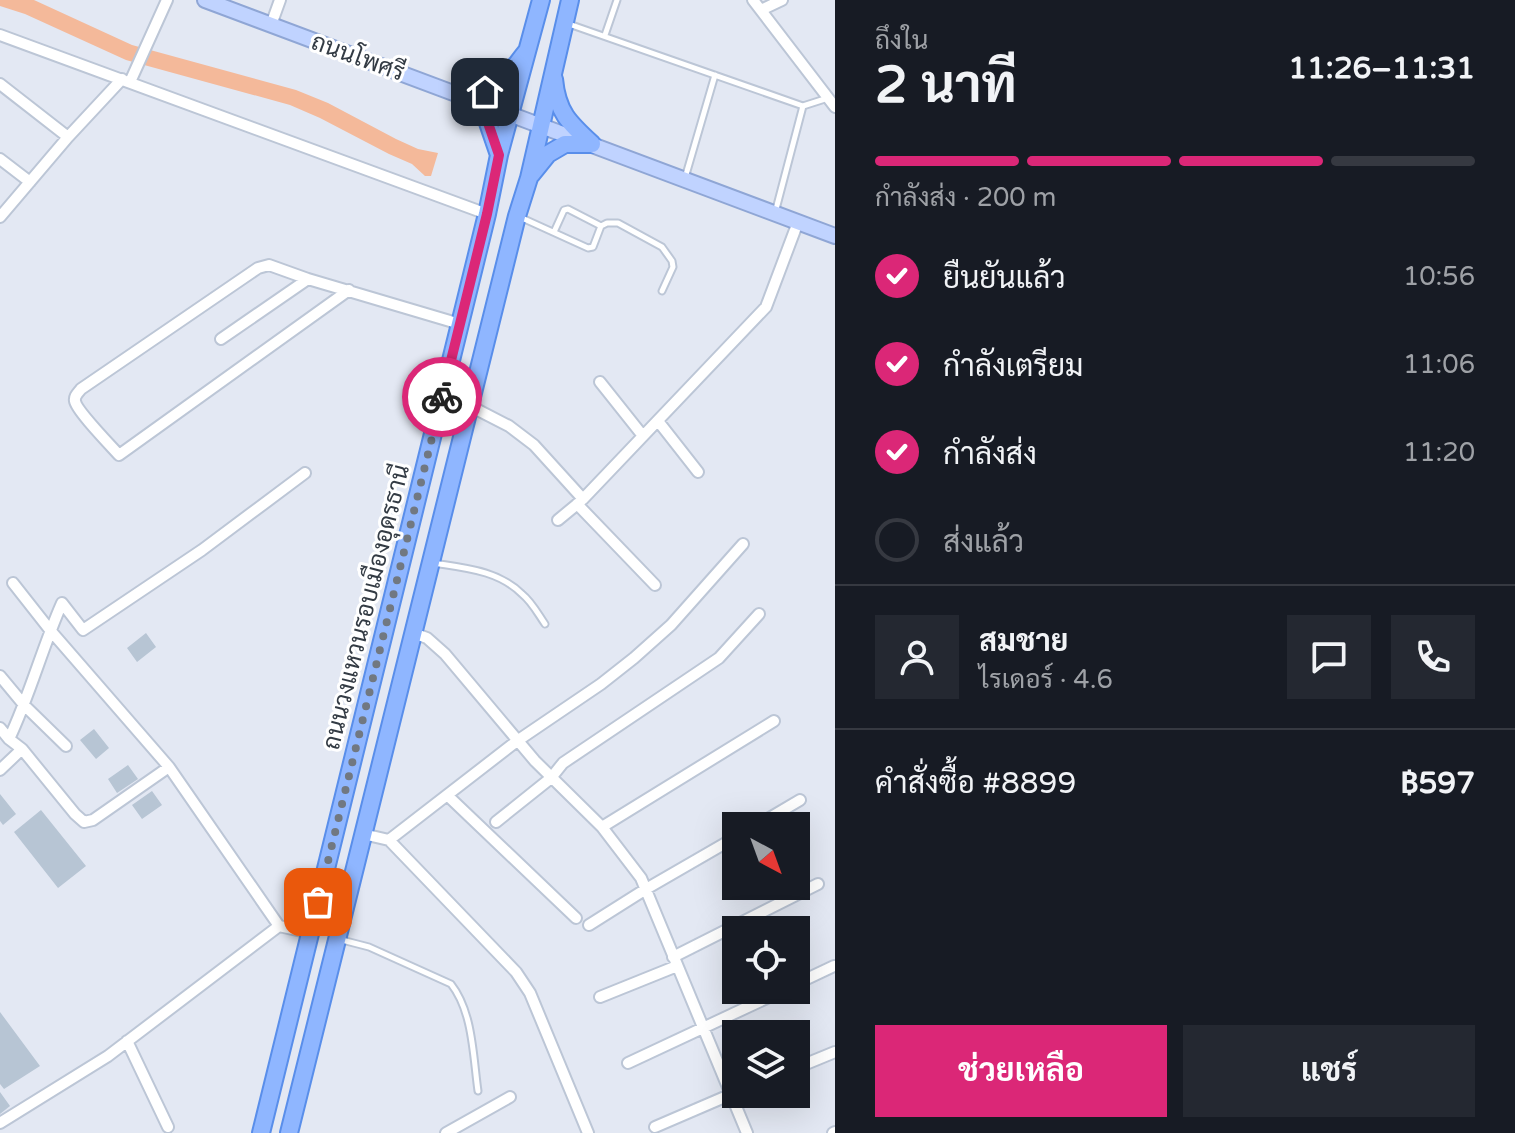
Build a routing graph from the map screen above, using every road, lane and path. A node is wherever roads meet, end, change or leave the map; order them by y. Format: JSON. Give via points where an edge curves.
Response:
{"nodes":[{"id":1,"x":167,"y":0,"type":"edge"},
{"id":2,"x":205,"y":0,"type":"edge"},
{"id":3,"x":280,"y":0,"type":"edge"},
{"id":4,"x":541,"y":0,"type":"edge"},
{"id":5,"x":570,"y":0,"type":"edge"},
{"id":6,"x":617,"y":0,"type":"edge"},
{"id":7,"x":753,"y":0,"type":"edge"},
{"id":8,"x":782,"y":0,"type":"edge"},
{"id":9,"x":761,"y":10,"type":"junction"},
{"id":10,"x":565,"y":23,"type":"junction"},
{"id":11,"x":271,"y":25,"type":"junction"},
{"id":12,"x":0,"y":35,"type":"edge"},
{"id":13,"x":605,"y":35,"type":"junction"},
{"id":14,"x":528,"y":51,"type":"junction"},
{"id":15,"x":553,"y":72,"type":"junction"},
{"id":16,"x":715,"y":75,"type":"junction"},
{"id":17,"x":126,"y":81,"type":"junction"},
{"id":18,"x":0,"y":84,"type":"edge"},
{"id":19,"x":831,"y":96,"type":"edge"},
{"id":20,"x":472,"y":99,"type":"junction"},
{"id":21,"x":803,"y":106,"type":"junction"},
{"id":22,"x":835,"y":107,"type":"edge"},
{"id":23,"x":511,"y":113,"type":"junction"},
{"id":24,"x":540,"y":124,"type":"junction"},
{"id":25,"x":68,"y":137,"type":"junction"},
{"id":26,"x":592,"y":144,"type":"junction"},
{"id":27,"x":499,"y":155,"type":"junction"},
{"id":28,"x":0,"y":159,"type":"edge"},
{"id":29,"x":529,"y":178,"type":"junction"},
{"id":30,"x":684,"y":179,"type":"junction"},
{"id":31,"x":30,"y":182,"type":"junction"},
{"id":32,"x":487,"y":214,"type":"junction"},
{"id":33,"x":775,"y":214,"type":"junction"},
{"id":34,"x":517,"y":216,"type":"junction"},
{"id":35,"x":0,"y":217,"type":"edge"},
{"id":36,"x":798,"y":222,"type":"junction"},
{"id":37,"x":601,"y":226,"type":"junction"},
{"id":38,"x":554,"y":232,"type":"junction"},
{"id":39,"x":835,"y":236,"type":"edge"},
{"id":40,"x":308,"y":279,"type":"junction"},
{"id":41,"x":349,"y":290,"type":"junction"},
{"id":42,"x":662,"y":291,"type":"dead end"},
{"id":43,"x":460,"y":324,"type":"junction"},
{"id":44,"x":221,"y":339,"type":"dead end"},
{"id":45,"x":600,"y":382,"type":"dead end"},
{"id":46,"x":470,"y":406,"type":"junction"},
{"id":47,"x":658,"y":421,"type":"junction"},
{"id":48,"x":643,"y":436,"type":"junction"},
{"id":49,"x":698,"y":472,"type":"dead end"},
{"id":50,"x":305,"y":473,"type":"dead end"},
{"id":51,"x":580,"y":502,"type":"junction"},
{"id":52,"x":558,"y":520,"type":"dead end"},
{"id":53,"x":743,"y":544,"type":"dead end"},
{"id":54,"x":431,"y":562,"type":"junction"},
{"id":55,"x":13,"y":583,"type":"dead end"},
{"id":56,"x":655,"y":585,"type":"dead end"},
{"id":57,"x":759,"y":614,"type":"dead end"},
{"id":58,"x":545,"y":624,"type":"dead end"},
{"id":59,"x":50,"y":630,"type":"junction"},
{"id":60,"x":413,"y":633,"type":"junction"},
{"id":61,"x":0,"y":676,"type":"edge"},
{"id":62,"x":25,"y":706,"type":"junction"},
{"id":63,"x":774,"y":721,"type":"dead end"},
{"id":64,"x":0,"y":728,"type":"edge"},
{"id":65,"x":9,"y":739,"type":"junction"},
{"id":66,"x":517,"y":741,"type":"junction"},
{"id":67,"x":66,"y":746,"type":"dead end"},
{"id":68,"x":22,"y":749,"type":"junction"},
{"id":69,"x":169,"y":767,"type":"junction"},
{"id":70,"x":0,"y":770,"type":"edge"},
{"id":71,"x":551,"y":778,"type":"junction"},
{"id":72,"x":447,"y":795,"type":"junction"},
{"id":73,"x":800,"y":800,"type":"dead end"},
{"id":74,"x":780,"y":812,"type":"edge"},
{"id":75,"x":496,"y":822,"type":"dead end"},
{"id":76,"x":602,"y":827,"type":"junction"},
{"id":77,"x":363,"y":834,"type":"junction"},
{"id":78,"x":389,"y":840,"type":"junction"},
{"id":79,"x":722,"y":845,"type":"edge"},
{"id":80,"x":818,"y":884,"type":"dead end"},
{"id":81,"x":646,"y":889,"type":"junction"},
{"id":82,"x":576,"y":918,"type":"dead end"},
{"id":83,"x":589,"y":925,"type":"dead end"},
{"id":84,"x":279,"y":926,"type":"junction"},
{"id":85,"x":311,"y":933,"type":"junction"},
{"id":86,"x":337,"y":939,"type":"junction"},
{"id":87,"x":675,"y":962,"type":"junction"},
{"id":88,"x":834,"y":966,"type":"edge"},
{"id":89,"x":810,"y":977,"type":"edge"},
{"id":90,"x":600,"y":997,"type":"dead end"},
{"id":91,"x":755,"y":1004,"type":"edge"},
{"id":92,"x":704,"y":1028,"type":"junction"},
{"id":93,"x":127,"y":1041,"type":"junction"},
{"id":94,"x":835,"y":1052,"type":"edge"},
{"id":95,"x":810,"y":1062,"type":"edge"},
{"id":96,"x":628,"y":1063,"type":"dead end"},
{"id":97,"x":722,"y":1068,"type":"edge"},
{"id":98,"x":478,"y":1091,"type":"dead end"},
{"id":99,"x":510,"y":1097,"type":"dead end"},
{"id":100,"x":722,"y":1098,"type":"edge"},
{"id":101,"x":738,"y":1108,"type":"edge"},
{"id":102,"x":0,"y":1123,"type":"edge"},
{"id":103,"x":168,"y":1127,"type":"dead end"},
{"id":104,"x":655,"y":1127,"type":"dead end"},
{"id":105,"x":261,"y":1133,"type":"edge"},
{"id":106,"x":289,"y":1133,"type":"edge"},
{"id":107,"x":446,"y":1133,"type":"edge"},
{"id":108,"x":588,"y":1133,"type":"edge"},
{"id":109,"x":747,"y":1133,"type":"edge"}],
"edges":[{"from":1,"to":17,"type":"street"},
{"from":2,"to":11,"type":"street","name":"ถนนโพศรี"},
{"from":3,"to":11,"type":"street"},
{"from":4,"to":14,"type":"main road","name":"ถนนวงแหวนรอบเมืองอุดรธานี"},
{"from":5,"to":10,"type":"main road"},
{"from":6,"to":13,"type":"lane"},
{"from":7,"to":9,"type":"street"},
{"from":8,"to":9,"type":"street"},
{"from":9,"to":19,"type":"street"},
{"from":10,"to":13,"type":"lane"},
{"from":10,"to":15,"type":"main road"},
{"from":11,"to":20,"type":"street","name":"ถนนโพศรี"},
{"from":12,"to":17,"type":"street"},
{"from":13,"to":16,"type":"lane"},
{"from":14,"to":20,"type":"main road","via":[[494,88]]},
{"from":14,"to":23,"type":"main road","name":"ถนนวงแหวนรอบเมืองอุดรธานี"},
{"from":15,"to":24,"type":"main road"},
{"from":15,"to":26,"type":"main road","via":[[562,113]]},
{"from":16,"to":21,"type":"lane"},
{"from":16,"to":30,"type":"lane"},
{"from":17,"to":25,"type":"street"},
{"from":17,"to":32,"type":"street"},
{"from":18,"to":25,"type":"street"},
{"from":19,"to":21,"type":"lane"},
{"from":19,"to":22,"type":"street"},
{"from":20,"to":23,"type":"street","name":"ถนนโพศรี"},
{"from":20,"to":27,"type":"main road","via":[[487,120]]},
{"from":21,"to":33,"type":"lane"},
{"from":23,"to":24,"type":"street","name":"ถนนโพศรี"},
{"from":23,"to":27,"type":"main road","name":"ถนนวงแหวนรอบเมืองอุดรธานี"},
{"from":24,"to":26,"type":"street","name":"ถนนโพศรี"},
{"from":24,"to":29,"type":"main road"},
{"from":25,"to":31,"type":"street"},
{"from":26,"to":29,"type":"main road","via":[[565,144],[548,154]]},
{"from":26,"to":30,"type":"street","name":"ถนนโพศรี"},
{"from":27,"to":32,"type":"main road","name":"ถนนวงแหวนรอบเมืองอุดรธานี"},
{"from":28,"to":31,"type":"street"},
{"from":29,"to":34,"type":"main road"},
{"from":30,"to":33,"type":"street","name":"ถนนโพศรี"},
{"from":31,"to":35,"type":"street"},
{"from":32,"to":43,"type":"main road","name":"ถนนวงแหวนรอบเมืองอุดรธานี"},
{"from":33,"to":36,"type":"street","name":"ถนนโพศรี"},
{"from":34,"to":38,"type":"lane"},
{"from":34,"to":46,"type":"main road"},
{"from":36,"to":39,"type":"street","name":"ถนนโพศรี"},
{"from":36,"to":47,"type":"street","via":[[766,307]]},
{"from":37,"to":38,"type":"lane","via":[[568,209]]},
{"from":37,"to":38,"type":"lane","via":[[591,248]]},
{"from":37,"to":42,"type":"lane","via":[[618,223],[662,247],[673,267]]},
{"from":40,"to":41,"type":"street"},
{"from":40,"to":41,"type":"street","via":[[269,265],[258,268],[81,389],[75,396],[77,405],[119,455]]},
{"from":40,"to":44,"type":"street"},
{"from":41,"to":43,"type":"street"},
{"from":43,"to":85,"type":"main road","name":"ถนนวงแหวนรอบเมืองอุดรธานี"},
{"from":45,"to":48,"type":"street"},
{"from":46,"to":51,"type":"street","via":[[534,445]]},
{"from":46,"to":54,"type":"main road"},
{"from":47,"to":48,"type":"street"},
{"from":47,"to":49,"type":"street"},
{"from":48,"to":51,"type":"street"},
{"from":50,"to":59,"type":"street","via":[[83,630],[62,603]]},
{"from":51,"to":52,"type":"street"},
{"from":51,"to":56,"type":"street"},
{"from":53,"to":66,"type":"street","via":[[634,658]]},
{"from":54,"to":58,"type":"lane","via":[[482,571],[509,583]]},
{"from":54,"to":60,"type":"main road"},
{"from":55,"to":59,"type":"street"},
{"from":57,"to":71,"type":"street","via":[[719,658],[563,763]]},
{"from":59,"to":62,"type":"street"},
{"from":59,"to":69,"type":"street"},
{"from":60,"to":66,"type":"street","via":[[436,645]]},
{"from":60,"to":77,"type":"main road"},
{"from":61,"to":62,"type":"street"},
{"from":62,"to":65,"type":"street"},
{"from":62,"to":67,"type":"street"},
{"from":63,"to":76,"type":"street"},
{"from":64,"to":65,"type":"street"},
{"from":65,"to":68,"type":"street"},
{"from":66,"to":71,"type":"street"},
{"from":66,"to":72,"type":"street"},
{"from":68,"to":69,"type":"street","via":[[84,822]]},
{"from":68,"to":70,"type":"street"},
{"from":69,"to":84,"type":"street"},
{"from":71,"to":75,"type":"street"},
{"from":71,"to":76,"type":"street"},
{"from":72,"to":78,"type":"street"},
{"from":72,"to":82,"type":"street"},
{"from":73,"to":74,"type":"street"},
{"from":76,"to":81,"type":"street"},
{"from":77,"to":78,"type":"street"},
{"from":77,"to":86,"type":"main road"},
{"from":78,"to":108,"type":"street","via":[[516,972],[530,993]]},
{"from":79,"to":81,"type":"street"},
{"from":80,"to":87,"type":"street"},
{"from":81,"to":83,"type":"street"},
{"from":81,"to":87,"type":"street"},
{"from":84,"to":85,"type":"street"},
{"from":84,"to":93,"type":"street"},
{"from":85,"to":105,"type":"main road","name":"ถนนวงแหวนรอบเมืองอุดรธานี"},
{"from":86,"to":98,"type":"lane","via":[[369,947],[451,984],[469,1029]]},
{"from":86,"to":106,"type":"main road"},
{"from":87,"to":90,"type":"street"},
{"from":87,"to":92,"type":"street"},
{"from":88,"to":89,"type":"street"},
{"from":91,"to":92,"type":"street"},
{"from":92,"to":96,"type":"street"},
{"from":92,"to":97,"type":"street"},
{"from":93,"to":102,"type":"street"},
{"from":93,"to":103,"type":"street"},
{"from":94,"to":95,"type":"street"},
{"from":99,"to":107,"type":"street"},
{"from":100,"to":104,"type":"street"},
{"from":101,"to":109,"type":"street"}]}
